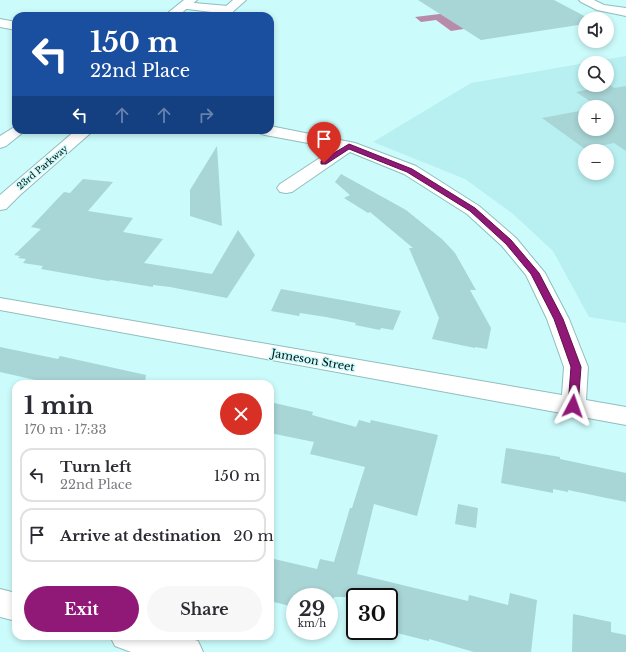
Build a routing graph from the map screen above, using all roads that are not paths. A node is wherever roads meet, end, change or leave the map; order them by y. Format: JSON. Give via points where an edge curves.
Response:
{"nodes":[{"id":1,"x":240,"y":0,"type":"edge"},
{"id":2,"x":585,"y":0,"type":"edge"},
{"id":3,"x":187,"y":3,"type":"edge"},
{"id":4,"x":175,"y":12,"type":"edge"},
{"id":5,"x":220,"y":12,"type":"edge"},
{"id":6,"x":225,"y":12,"type":"edge"},
{"id":7,"x":626,"y":12,"type":"edge"},
{"id":8,"x":274,"y":132,"type":"edge"},
{"id":9,"x":12,"y":134,"type":"edge"},
{"id":10,"x":81,"y":134,"type":"edge"},
{"id":11,"x":0,"y":143,"type":"edge"},
{"id":12,"x":349,"y":146,"type":"junction"},
{"id":13,"x":286,"y":188,"type":"dead end"},
{"id":14,"x":0,"y":205,"type":"edge"},
{"id":15,"x":0,"y":304,"type":"edge"},
{"id":16,"x":573,"y":406,"type":"junction"},
{"id":17,"x":626,"y":416,"type":"edge"},
{"id":18,"x":0,"y":603,"type":"edge"},
{"id":19,"x":12,"y":606,"type":"edge"},
{"id":20,"x":141,"y":640,"type":"edge"},
{"id":21,"x":187,"y":652,"type":"edge"}],
"edges":[{"from":1,"to":6,"type":"street"},
{"from":2,"to":7,"type":"street","via":[[606,9]]},
{"from":3,"to":4,"type":"street"},
{"from":3,"to":5,"type":"street"},
{"from":8,"to":12,"type":"street"},
{"from":9,"to":11,"type":"street"},
{"from":10,"to":14,"type":"street","name":"23rd Parkway"},
{"from":12,"to":13,"type":"street"},
{"from":12,"to":16,"type":"street","via":[[410,170],[472,210],[509,242],[534,273],[558,319],[576,367]]},
{"from":15,"to":16,"type":"street","name":"Jameson Street"},
{"from":16,"to":17,"type":"street","name":"Jameson Street"},
{"from":18,"to":19,"type":"street"},
{"from":20,"to":21,"type":"street"}]}
